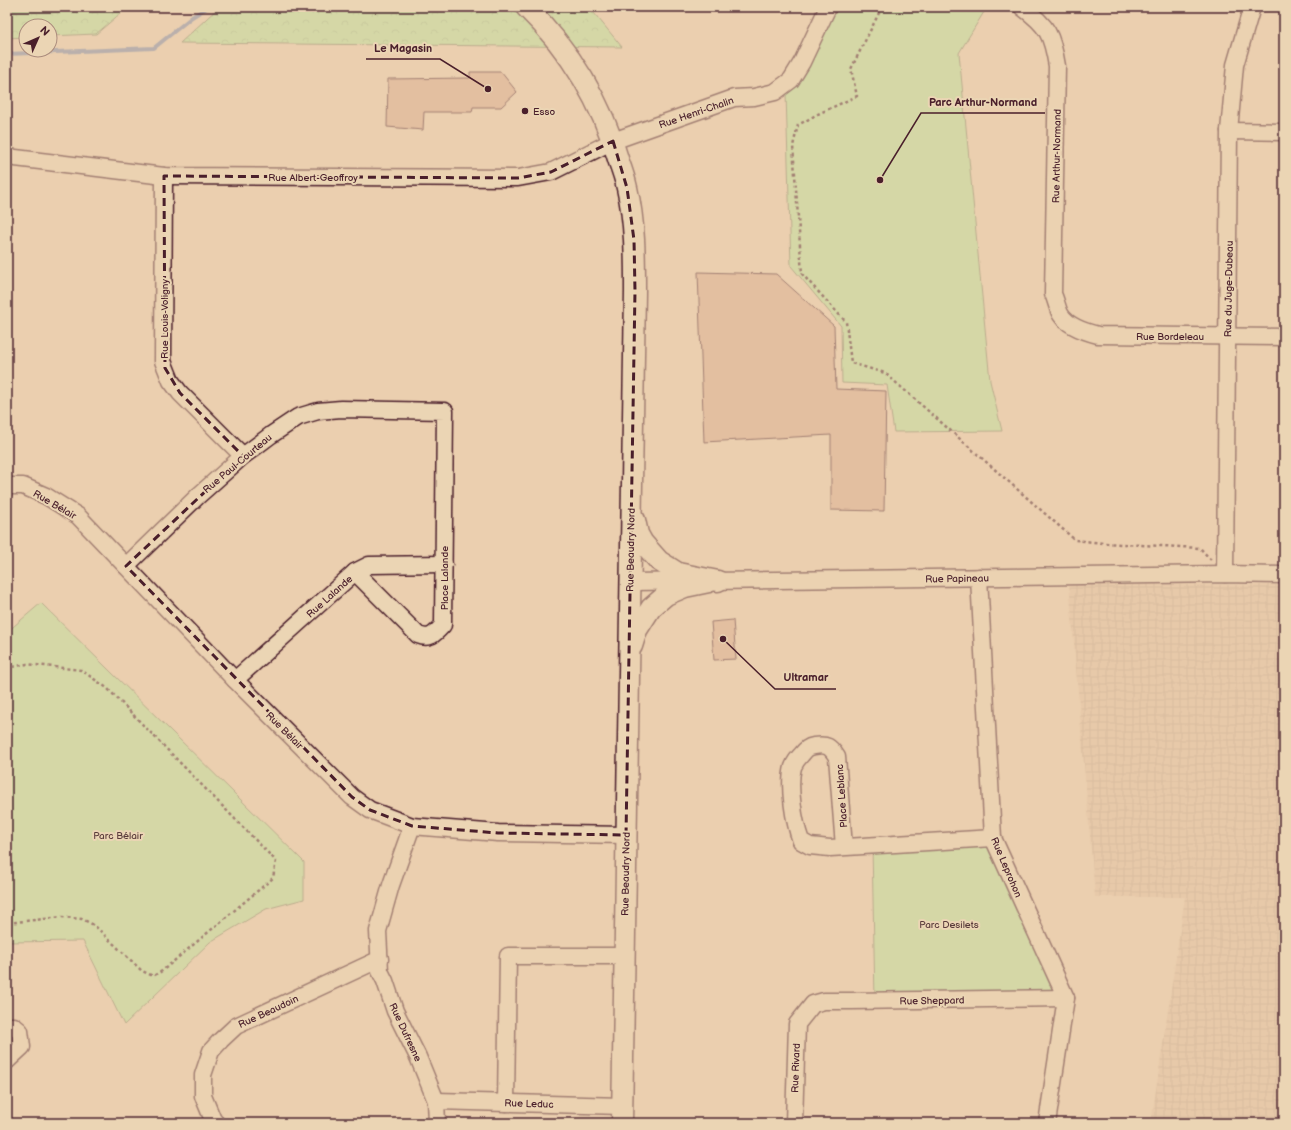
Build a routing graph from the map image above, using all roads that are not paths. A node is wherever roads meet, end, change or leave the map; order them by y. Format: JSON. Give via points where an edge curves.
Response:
{"nodes":[{"id":1,"x":526,"y":7,"type":"edge"},
{"id":2,"x":828,"y":7,"type":"edge"},
{"id":3,"x":1022,"y":7,"type":"edge"},
{"id":4,"x":1252,"y":7,"type":"edge"},
{"id":5,"x":1229,"y":131,"type":"junction"},
{"id":6,"x":1284,"y":132,"type":"edge"},
{"id":7,"x":613,"y":141,"type":"junction"},
{"id":8,"x":7,"y":157,"type":"edge"},
{"id":9,"x":164,"y":176,"type":"junction"},
{"id":10,"x":1061,"y":315,"type":"joint"},
{"id":11,"x":1227,"y":336,"type":"junction"},
{"id":12,"x":1284,"y":337,"type":"edge"},
{"id":13,"x":445,"y":411,"type":"joint"},
{"id":14,"x":243,"y":456,"type":"junction"},
{"id":15,"x":632,"y":483,"type":"junction"},
{"id":16,"x":7,"y":486,"type":"edge"},
{"id":17,"x":444,"y":564,"type":"junction"},
{"id":18,"x":126,"y":566,"type":"junction"},
{"id":19,"x":355,"y":572,"type":"junction"},
{"id":20,"x":1225,"y":574,"type":"junction"},
{"id":21,"x":1284,"y":575,"type":"edge"},
{"id":22,"x":979,"y":577,"type":"junction"},
{"id":23,"x":718,"y":581,"type":"junction"},
{"id":24,"x":630,"y":582,"type":"junction"},
{"id":25,"x":628,"y":662,"type":"junction"},
{"id":26,"x":235,"y":680,"type":"junction"},
{"id":27,"x":412,"y":826,"type":"junction"},
{"id":28,"x":626,"y":835,"type":"junction"},
{"id":29,"x":992,"y":838,"type":"junction"},
{"id":30,"x":844,"y":847,"type":"junction"},
{"id":31,"x":624,"y":956,"type":"junction"},
{"id":32,"x":380,"y":960,"type":"junction"},
{"id":33,"x":1066,"y":998,"type":"junction"},
{"id":34,"x":803,"y":1014,"type":"joint"},
{"id":35,"x":7,"y":1026,"type":"edge"},
{"id":36,"x":7,"y":1061,"type":"edge"},
{"id":37,"x":436,"y":1101,"type":"junction"},
{"id":38,"x":506,"y":1103,"type":"junction"},
{"id":39,"x":622,"y":1115,"type":"edge"},
{"id":40,"x":216,"y":1123,"type":"edge"},
{"id":41,"x":438,"y":1123,"type":"edge"},
{"id":42,"x":794,"y":1123,"type":"edge"},
{"id":43,"x":1047,"y":1123,"type":"edge"}],
"edges":[{"from":1,"to":7,"type":"main road","name":"Rue Beaudry Nord","via":[[575,65],[602,112]]},
{"from":2,"to":7,"type":"street","name":"Rue Henri-Chalin","via":[[792,80],[775,92],[734,98]]},
{"from":3,"to":10,"type":"street","name":"Rue Arthur-Normand","via":[[1046,29],[1052,42],[1057,66],[1053,294]]},
{"from":4,"to":5,"type":"street","name":"Rue du Juge-Dubeau","via":[[1235,65]]},
{"from":5,"to":6,"type":"street"},
{"from":5,"to":11,"type":"street","name":"Rue du Juge-Dubeau"},
{"from":7,"to":9,"type":"street","name":"Rue Albert-Geoffroy","via":[[551,172],[518,178]]},
{"from":7,"to":15,"type":"main road","name":"Rue Beaudry Nord","via":[[627,188],[634,240]]},
{"from":8,"to":9,"type":"street","name":"Rue Albert-Geoffroy"},
{"from":9,"to":14,"type":"street","name":"Rue Louis-Voligny","via":[[165,368],[180,393]]},
{"from":10,"to":11,"type":"street","name":"Rue Bordeleau","via":[[1077,327],[1098,335]]},
{"from":11,"to":12,"type":"street","name":"Rue Bordeleau"},
{"from":11,"to":20,"type":"street","name":"Rue du Juge-Dubeau"},
{"from":13,"to":14,"type":"street","name":"Rue Paul-Courteau","via":[[318,411],[298,417]]},
{"from":13,"to":17,"type":"street","name":"Place Lalande"},
{"from":14,"to":18,"type":"street","name":"Rue Paul-Courteau"},
{"from":15,"to":23,"type":"main road","via":[[633,510],[638,534],[643,543],[659,561],[678,573]]},
{"from":15,"to":24,"type":"main road","name":"Rue Beaudry Nord"},
{"from":16,"to":18,"type":"street","name":"Rue Bélair","via":[[23,486],[46,496],[78,516]]},
{"from":17,"to":19,"type":"street","name":"Rue Lalande","via":[[369,566]]},
{"from":17,"to":19,"type":"street","name":"Place Lalande","via":[[443,625],[433,635],[424,637],[404,622]]},
{"from":18,"to":26,"type":"street","name":"Rue Bélair"},
{"from":19,"to":26,"type":"street","name":"Rue Lalande"},
{"from":20,"to":21,"type":"street","name":"Rue Papineau"},
{"from":20,"to":22,"type":"street","name":"Rue Papineau"},
{"from":22,"to":23,"type":"street","name":"Rue Papineau"},
{"from":22,"to":29,"type":"street","name":"Rue Leprohon"},
{"from":23,"to":24,"type":"street","name":"Rue Papineau"},
{"from":23,"to":25,"type":"main road","via":[[685,587],[666,595],[652,608],[637,630]]},
{"from":24,"to":25,"type":"main road","name":"Rue Beaudry Nord"},
{"from":25,"to":28,"type":"main road","name":"Rue Beaudry Nord"},
{"from":26,"to":27,"type":"street","name":"Rue Bélair","via":[[352,797],[370,810]]},
{"from":27,"to":28,"type":"street","name":"Rue Bélair","via":[[498,833]]},
{"from":27,"to":32,"type":"street","name":"Rue Dufresne","via":[[378,931]]},
{"from":28,"to":31,"type":"main road","name":"Rue Beaudry Nord"},
{"from":29,"to":30,"type":"street","name":"Place Leblanc"},
{"from":29,"to":33,"type":"street","name":"Rue Leprohon"},
{"from":30,"to":30,"type":"street","name":"Place Leblanc","via":[[837,757],[833,750],[824,744],[808,747],[798,758],[793,773],[792,797],[801,841],[810,846]]},
{"from":31,"to":38,"type":"street","via":[[508,956]]},
{"from":31,"to":39,"type":"main road","name":"Rue Beaudry Nord"},
{"from":32,"to":37,"type":"street","name":"Rue Dufresne","via":[[380,971],[395,1011]]},
{"from":32,"to":40,"type":"street","name":"Rue Beaudoin","via":[[236,1026],[221,1040],[212,1051],[203,1075],[203,1096]]},
{"from":33,"to":34,"type":"street","name":"Rue Sheppard","via":[[824,1001],[813,1004]]},
{"from":33,"to":43,"type":"street"},
{"from":34,"to":42,"type":"street","name":"Rue Rivard","via":[[796,1024]]},
{"from":35,"to":36,"type":"street","via":[[14,1026],[20,1031],[22,1047]]},
{"from":37,"to":38,"type":"street","name":"Rue Leduc"},
{"from":37,"to":41,"type":"street","name":"Rue Dufresne"},
{"from":38,"to":39,"type":"street","name":"Rue Leduc"}]}
